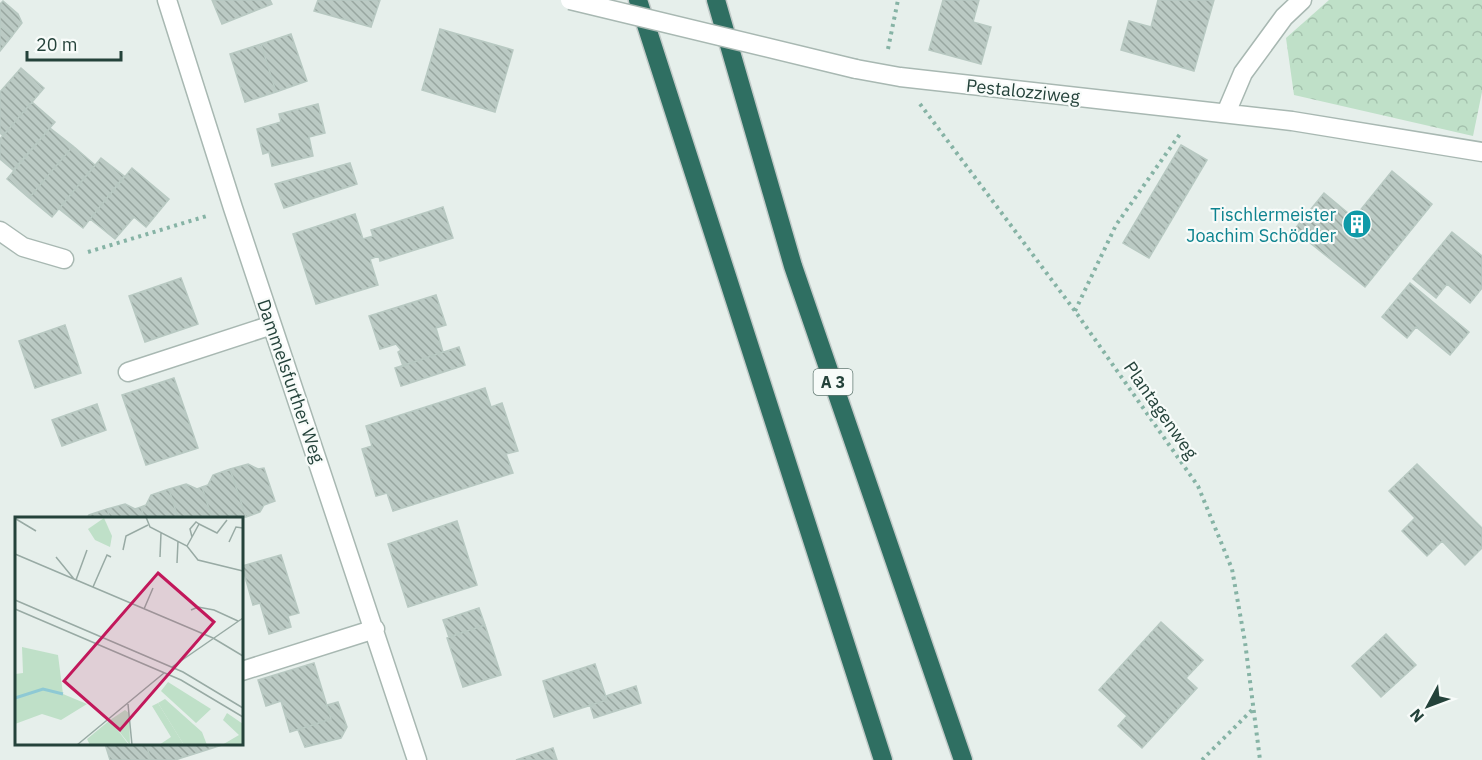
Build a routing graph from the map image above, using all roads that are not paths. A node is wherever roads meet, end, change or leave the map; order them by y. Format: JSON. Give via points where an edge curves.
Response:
{"nodes":[{"id":1,"x":167,"y":0,"type":"edge"},
{"id":2,"x":570,"y":0,"type":"edge"},
{"id":3,"x":638,"y":0,"type":"edge"},
{"id":4,"x":716,"y":0,"type":"edge"},
{"id":5,"x":1302,"y":0,"type":"edge"},
{"id":6,"x":1226,"y":113,"type":"junction"},
{"id":7,"x":1482,"y":152,"type":"edge"},
{"id":8,"x":0,"y":231,"type":"edge"},
{"id":9,"x":64,"y":259,"type":"road end"},
{"id":10,"x":272,"y":325,"type":"junction"},
{"id":11,"x":128,"y":372,"type":"dead end"},
{"id":12,"x":375,"y":629,"type":"junction"},
{"id":13,"x":243,"y":671,"type":"edge"},
{"id":14,"x":417,"y":760,"type":"edge"},
{"id":15,"x":883,"y":760,"type":"edge"},
{"id":16,"x":963,"y":760,"type":"edge"}],
"edges":[{"from":1,"to":10,"type":"street","name":"Dammelsfurther Weg"},
{"from":2,"to":6,"type":"street","name":"Pestalozziweg","bridge":true,"via":[[856,69]]},
{"from":3,"to":15,"type":"highway"},
{"from":4,"to":16,"type":"highway","number":"A 3","via":[[793,266]]},
{"from":5,"to":6,"type":"street","via":[[1243,73]]},
{"from":6,"to":7,"type":"street","name":"Pestalozziweg"},
{"from":8,"to":9,"type":"street","via":[[23,247]]},
{"from":10,"to":11,"type":"street"},
{"from":10,"to":12,"type":"street","name":"Dammelsfurther Weg"},
{"from":12,"to":13,"type":"street"},
{"from":12,"to":14,"type":"street","name":"Dammelsfurther Weg"}]}
